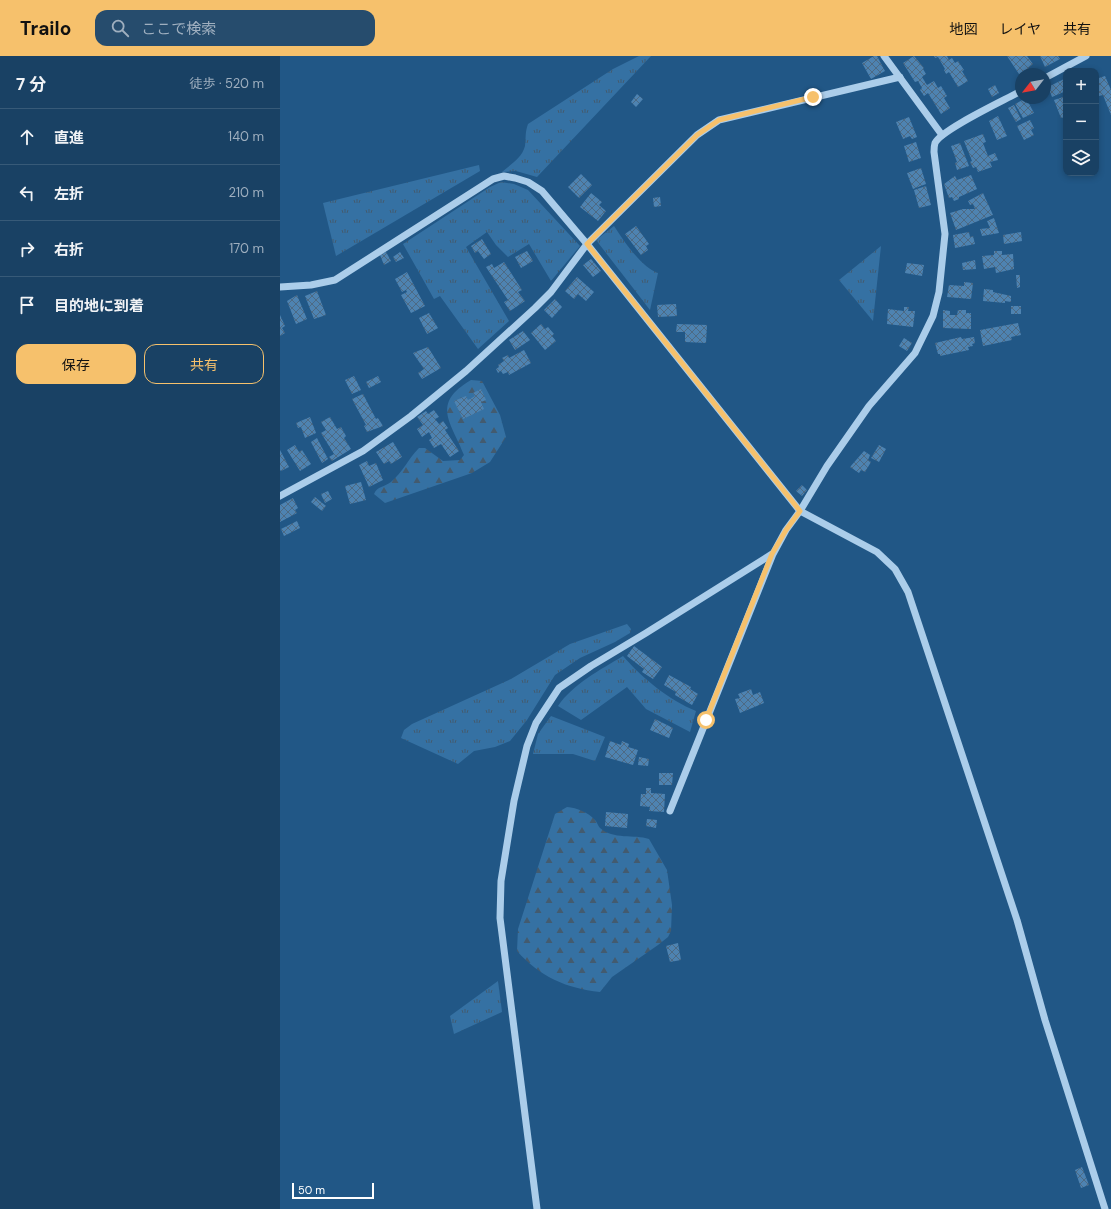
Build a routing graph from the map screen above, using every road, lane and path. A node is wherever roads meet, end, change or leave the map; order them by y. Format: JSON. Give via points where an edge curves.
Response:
{"nodes":[{"id":1,"x":884,"y":56,"type":"edge"},
{"id":2,"x":1086,"y":56,"type":"edge"},
{"id":3,"x":1051,"y":75,"type":"edge"},
{"id":4,"x":900,"y":77,"type":"junction"},
{"id":5,"x":1015,"y":94,"type":"edge"},
{"id":6,"x":942,"y":135,"type":"junction"},
{"id":7,"x":587,"y":244,"type":"junction"},
{"id":8,"x":280,"y":287,"type":"edge"},
{"id":9,"x":280,"y":496,"type":"edge"},
{"id":10,"x":800,"y":511,"type":"junction"},
{"id":11,"x":772,"y":554,"type":"junction"},
{"id":12,"x":670,"y":811,"type":"dead end"},
{"id":13,"x":536,"y":1209,"type":"edge"},
{"id":14,"x":1105,"y":1209,"type":"edge"}],
"edges":[{"from":1,"to":4,"type":"street"},
{"from":2,"to":3,"type":"street"},
{"from":4,"to":6,"type":"street"},
{"from":4,"to":7,"type":"street","via":[[719,120],[697,135]]},
{"from":5,"to":6,"type":"street"},
{"from":6,"to":10,"type":"street","via":[[936,143],[934,152],[945,234],[939,292],[933,316],[915,353],[869,406],[827,466]]},
{"from":7,"to":8,"type":"street","via":[[542,191],[528,182],[504,176],[480,186],[335,280]]},
{"from":7,"to":9,"type":"street","via":[[535,308],[454,381],[363,451]]},
{"from":7,"to":10,"type":"street"},
{"from":10,"to":11,"type":"street"},
{"from":10,"to":14,"type":"street","via":[[877,552],[895,569],[908,592],[1017,920],[1045,1020]]},
{"from":11,"to":12,"type":"street"},
{"from":11,"to":13,"type":"street","via":[[559,688],[536,723],[527,746],[514,801],[501,881],[500,918]]}]}
